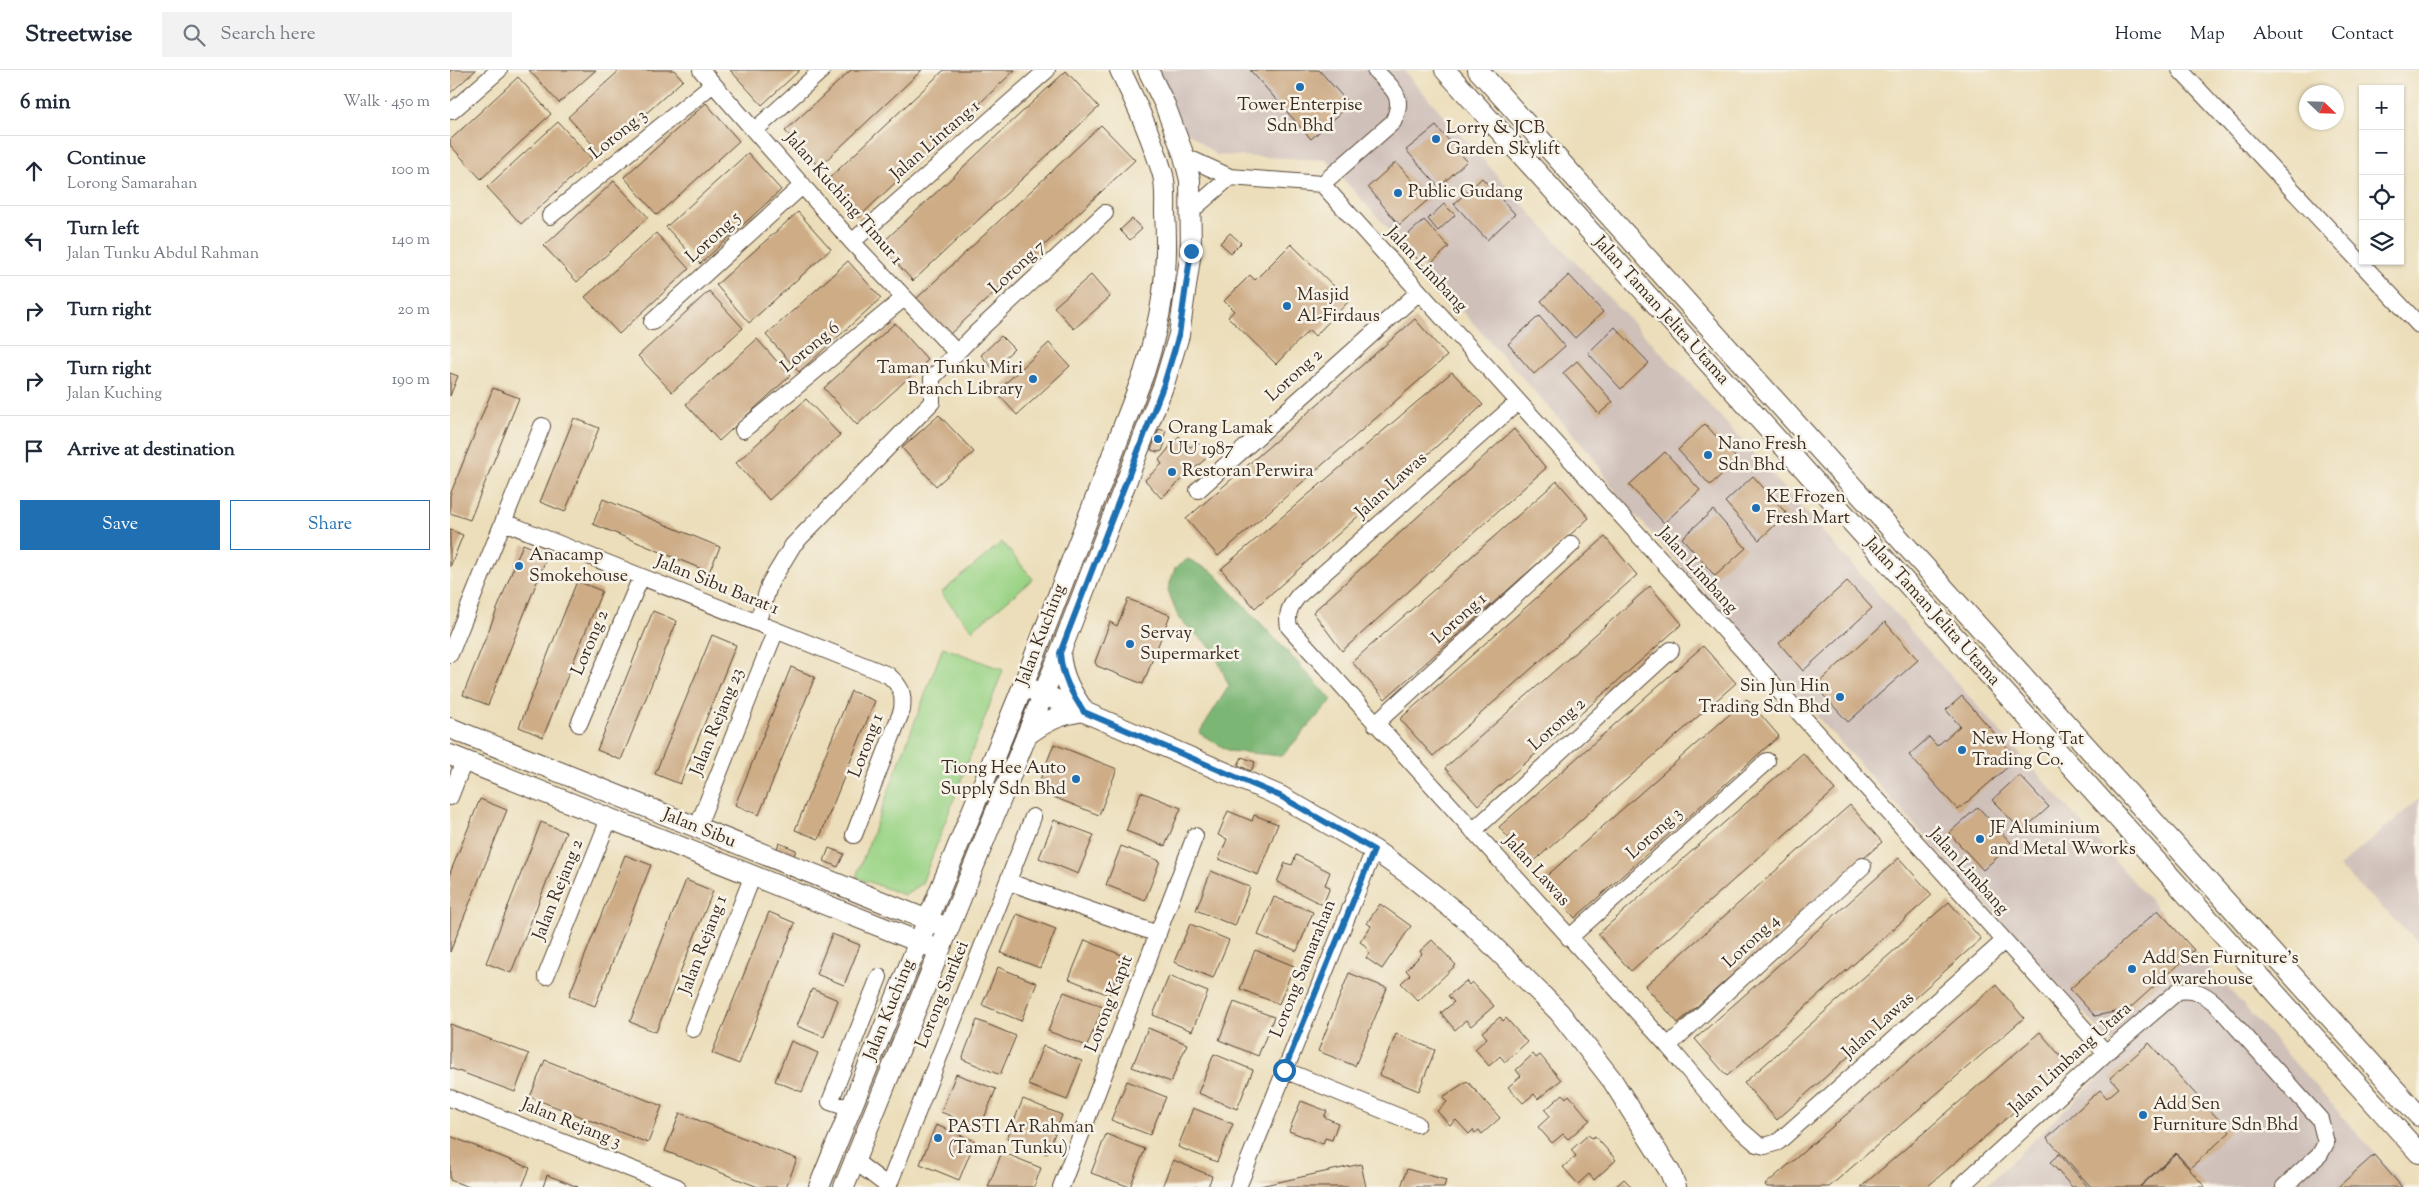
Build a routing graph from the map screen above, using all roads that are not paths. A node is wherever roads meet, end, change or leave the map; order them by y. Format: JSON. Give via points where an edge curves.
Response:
{"nodes":[{"id":1,"x":500,"y":70,"type":"edge"},
{"id":2,"x":701,"y":70,"type":"edge"},
{"id":3,"x":822,"y":70,"type":"edge"},
{"id":4,"x":1047,"y":70,"type":"edge"},
{"id":5,"x":1120,"y":70,"type":"edge"},
{"id":6,"x":1148,"y":70,"type":"edge"},
{"id":7,"x":1375,"y":70,"type":"edge"},
{"id":8,"x":1445,"y":70,"type":"edge"},
{"id":9,"x":1478,"y":70,"type":"edge"},
{"id":10,"x":2180,"y":70,"type":"edge"},
{"id":11,"x":713,"y":84,"type":"junction"},
{"id":12,"x":452,"y":112,"type":"dead end"},
{"id":13,"x":755,"y":130,"type":"junction"},
{"id":14,"x":1184,"y":156,"type":"junction"},
{"id":15,"x":1230,"y":177,"type":"junction"},
{"id":16,"x":1322,"y":184,"type":"junction"},
{"id":17,"x":803,"y":185,"type":"junction"},
{"id":18,"x":1191,"y":211,"type":"junction"},
{"id":19,"x":1105,"y":213,"type":"dead end"},
{"id":20,"x":550,"y":216,"type":"dead end"},
{"id":21,"x":852,"y":242,"type":"junction"},
{"id":22,"x":1419,"y":292,"type":"junction"},
{"id":23,"x":904,"y":298,"type":"junction"},
{"id":24,"x":652,"y":322,"type":"dead end"},
{"id":25,"x":2419,"y":325,"type":"edge"},
{"id":26,"x":957,"y":353,"type":"junction"},
{"id":27,"x":1518,"y":402,"type":"junction"},
{"id":28,"x":542,"y":426,"type":"dead end"},
{"id":29,"x":743,"y":430,"type":"dead end"},
{"id":30,"x":1198,"y":490,"type":"dead end"},
{"id":31,"x":504,"y":522,"type":"junction"},
{"id":32,"x":1572,"y":544,"type":"dead end"},
{"id":33,"x":641,"y":577,"type":"junction"},
{"id":34,"x":757,"y":623,"type":"junction"},
{"id":35,"x":776,"y":630,"type":"junction"},
{"id":36,"x":1671,"y":650,"type":"dead end"},
{"id":37,"x":1060,"y":653,"type":"junction"},
{"id":38,"x":450,"y":654,"type":"edge"},
{"id":39,"x":888,"y":675,"type":"joint"},
{"id":40,"x":1023,"y":686,"type":"junction"},
{"id":41,"x":1043,"y":694,"type":"junction"},
{"id":42,"x":1084,"y":712,"type":"junction"},
{"id":43,"x":579,"y":724,"type":"dead end"},
{"id":44,"x":1375,"y":724,"type":"junction"},
{"id":45,"x":450,"y":728,"type":"edge"},
{"id":46,"x":1026,"y":736,"type":"junction"},
{"id":47,"x":457,"y":758,"type":"edge"},
{"id":48,"x":1767,"y":761,"type":"dead end"},
{"id":49,"x":577,"y":781,"type":"junction"},
{"id":50,"x":450,"y":797,"type":"edge"},
{"id":51,"x":569,"y":803,"type":"junction"},
{"id":52,"x":1033,"y":817,"type":"dead end"},
{"id":53,"x":609,"y":819,"type":"junction"},
{"id":54,"x":698,"y":828,"type":"junction"},
{"id":55,"x":1473,"y":831,"type":"junction"},
{"id":56,"x":854,"y":835,"type":"dead end"},
{"id":57,"x":1195,"y":836,"type":"dead end"},
{"id":58,"x":1374,"y":850,"type":"junction"},
{"id":59,"x":1863,"y":866,"type":"dead end"},
{"id":60,"x":753,"y":875,"type":"junction"},
{"id":61,"x":1009,"y":882,"type":"junction"},
{"id":62,"x":927,"y":920,"type":"junction"},
{"id":63,"x":949,"y":929,"type":"junction"},
{"id":64,"x":1158,"y":934,"type":"junction"},
{"id":65,"x":1569,"y":938,"type":"junction"},
{"id":66,"x":2004,"y":941,"type":"junction"},
{"id":67,"x":918,"y":942,"type":"junction"},
{"id":68,"x":940,"y":950,"type":"junction"},
{"id":69,"x":546,"y":976,"type":"dead end"},
{"id":70,"x":879,"y":977,"type":"dead end"},
{"id":71,"x":693,"y":1029,"type":"dead end"},
{"id":72,"x":1668,"y":1046,"type":"junction"},
{"id":73,"x":2106,"y":1053,"type":"junction"},
{"id":74,"x":1284,"y":1070,"type":"junction"},
{"id":75,"x":450,"y":1098,"type":"edge"},
{"id":76,"x":851,"y":1109,"type":"junction"},
{"id":77,"x":2419,"y":1116,"type":"edge"},
{"id":78,"x":1417,"y":1124,"type":"dead end"},
{"id":79,"x":2419,"y":1153,"type":"edge"},
{"id":80,"x":855,"y":1161,"type":"junction"},
{"id":81,"x":677,"y":1187,"type":"edge"},
{"id":82,"x":819,"y":1187,"type":"edge"},
{"id":83,"x":844,"y":1187,"type":"edge"},
{"id":84,"x":889,"y":1187,"type":"edge"},
{"id":85,"x":1061,"y":1187,"type":"edge"},
{"id":86,"x":1238,"y":1187,"type":"edge"},
{"id":87,"x":1676,"y":1187,"type":"edge"},
{"id":88,"x":1960,"y":1187,"type":"edge"},
{"id":89,"x":2284,"y":1187,"type":"edge"}],
"edges":[{"from":1,"to":12,"type":"street"},
{"from":2,"to":11,"type":"street","name":"Jalan Kuching Timur 1"},
{"from":3,"to":13,"type":"street"},
{"from":4,"to":21,"type":"street","name":"Jalan Lintang 1"},
{"from":5,"to":40,"type":"street","name":"Jalan Kuching","via":[[1144,119],[1163,177],[1167,246],[1164,294],[1144,373]]},
{"from":6,"to":14,"type":"street","name":"Jalan Kuching"},
{"from":7,"to":16,"type":"street","via":[[1399,97],[1399,109],[1393,122]]},
{"from":8,"to":79,"type":"street","name":"Jalan Taman Jelita Utama"},
{"from":9,"to":77,"type":"street","name":"Jalan Taman Jelita Utama"},
{"from":10,"to":25,"type":"street"},
{"from":11,"to":13,"type":"street","name":"Jalan Kuching Timur 1"},
{"from":11,"to":20,"type":"street","name":"Lorong 3"},
{"from":13,"to":17,"type":"street","name":"Jalan Kuching Timur 1"},
{"from":14,"to":15,"type":"street"},
{"from":14,"to":18,"type":"street","name":"Jalan Kuching","via":[[1190,180]]},
{"from":15,"to":16,"type":"street"},
{"from":15,"to":18,"type":"street"},
{"from":16,"to":22,"type":"street","name":"Jalan Limbang"},
{"from":17,"to":21,"type":"street","name":"Jalan Kuching Timur 1"},
{"from":17,"to":24,"type":"street","name":"Lorong 5"},
{"from":18,"to":37,"type":"street","name":"Jalan Kuching","via":[[1191,251],[1179,335],[1164,384]]},
{"from":19,"to":26,"type":"street","name":"Lorong 7"},
{"from":21,"to":23,"type":"street","name":"Jalan Kuching Timur 1"},
{"from":22,"to":27,"type":"street","name":"Jalan Limbang"},
{"from":22,"to":30,"type":"street","name":"Lorong 2"},
{"from":23,"to":26,"type":"street","name":"Jalan Kuching Timur 1"},
{"from":23,"to":29,"type":"street","name":"Lorong 6"},
{"from":26,"to":34,"type":"street","name":"Lorong 7","via":[[932,378],[932,402],[793,545],[770,583]]},
{"from":27,"to":44,"type":"street","name":"Jalan Lawas","via":[[1290,606],[1289,627]]},
{"from":27,"to":66,"type":"street","name":"Jalan Limbang"},
{"from":28,"to":31,"type":"street"},
{"from":31,"to":33,"type":"street","name":"Jalan Sibu Barat 1"},
{"from":31,"to":38,"type":"street"},
{"from":32,"to":44,"type":"street","name":"Lorong 1"},
{"from":33,"to":34,"type":"street","name":"Jalan Sibu Barat 1"},
{"from":33,"to":43,"type":"street","name":"Lorong 2"},
{"from":34,"to":35,"type":"street","name":"Jalan Sibu Barat 1"},
{"from":35,"to":39,"type":"street","name":"Jalan Sibu Barat 1"},
{"from":35,"to":54,"type":"street","name":"Jalan Rejang 23"},
{"from":36,"to":55,"type":"street","name":"Lorong 2"},
{"from":37,"to":41,"type":"street","name":"Jalan Kuching"},
{"from":37,"to":42,"type":"street","via":[[1066,684]]},
{"from":39,"to":56,"type":"street","name":"Lorong 1","via":[[901,688],[904,697],[902,710]]},
{"from":40,"to":41,"type":"street"},
{"from":40,"to":62,"type":"street","name":"Jalan Kuching"},
{"from":41,"to":42,"type":"street"},
{"from":41,"to":46,"type":"street","name":"Jalan Kuching"},
{"from":42,"to":46,"type":"street","via":[[1066,713],[1050,719]]},
{"from":42,"to":58,"type":"street","via":[[1280,796]]},
{"from":44,"to":55,"type":"street","name":"Jalan Lawas"},
{"from":45,"to":49,"type":"street","name":"Jalan Sibu"},
{"from":46,"to":63,"type":"street","name":"Jalan Kuching"},
{"from":47,"to":50,"type":"street"},
{"from":47,"to":51,"type":"street","name":"Jalan Sibu"},
{"from":48,"to":65,"type":"street","name":"Lorong 3"},
{"from":49,"to":51,"type":"street"},
{"from":49,"to":54,"type":"street","name":"Jalan Sibu"},
{"from":51,"to":53,"type":"street","name":"Jalan Sibu"},
{"from":52,"to":61,"type":"street","name":"Lorong Sarikei"},
{"from":53,"to":60,"type":"street","name":"Jalan Sibu"},
{"from":53,"to":69,"type":"street","name":"Jalan Rejang 2"},
{"from":54,"to":62,"type":"street","name":"Jalan Sibu"},
{"from":55,"to":65,"type":"street","name":"Jalan Lawas"},
{"from":57,"to":64,"type":"street","name":"Lorong Kapit"},
{"from":58,"to":74,"type":"street","name":"Lorong Samarahan"},
{"from":58,"to":87,"type":"street","via":[[1471,924],[1559,1012],[1612,1080],[1670,1172]]},
{"from":59,"to":72,"type":"street","name":"Lorong 4"},
{"from":60,"to":67,"type":"street","name":"Jalan Sibu"},
{"from":60,"to":71,"type":"street","name":"Jalan Rejang 1"},
{"from":61,"to":64,"type":"street"},
{"from":61,"to":84,"type":"street","name":"Lorong Sarikei"},
{"from":62,"to":63,"type":"street","name":"Jalan Sibu"},
{"from":62,"to":67,"type":"street","name":"Jalan Kuching"},
{"from":63,"to":68,"type":"street","name":"Jalan Kuching"},
{"from":64,"to":85,"type":"street","name":"Lorong Kapit"},
{"from":65,"to":72,"type":"street","name":"Jalan Lawas"},
{"from":66,"to":72,"type":"street","name":"Jalan Lawas","via":[[1802,1123],[1772,1145],[1757,1144],[1734,1124]]},
{"from":66,"to":73,"type":"street","name":"Jalan Limbang"},
{"from":67,"to":68,"type":"street","name":"Jalan Sibu"},
{"from":67,"to":76,"type":"street","name":"Jalan Kuching"},
{"from":68,"to":80,"type":"street","name":"Jalan Kuching"},
{"from":70,"to":76,"type":"street","via":[[830,1102]]},
{"from":73,"to":88,"type":"street","name":"Jalan Limbang Utara"},
{"from":73,"to":89,"type":"street","name":"Jalan Limbang Utara","via":[[2178,991],[2203,993],[2320,1119],[2326,1143],[2320,1154]]},
{"from":74,"to":78,"type":"street"},
{"from":74,"to":86,"type":"street","name":"Lorong Samarahan"},
{"from":75,"to":81,"type":"street","name":"Jalan Rejang 3"},
{"from":76,"to":82,"type":"street","name":"Jalan Kuching"},
{"from":80,"to":83,"type":"street","name":"Jalan Kuching"},
{"from":80,"to":84,"type":"street"}]}
